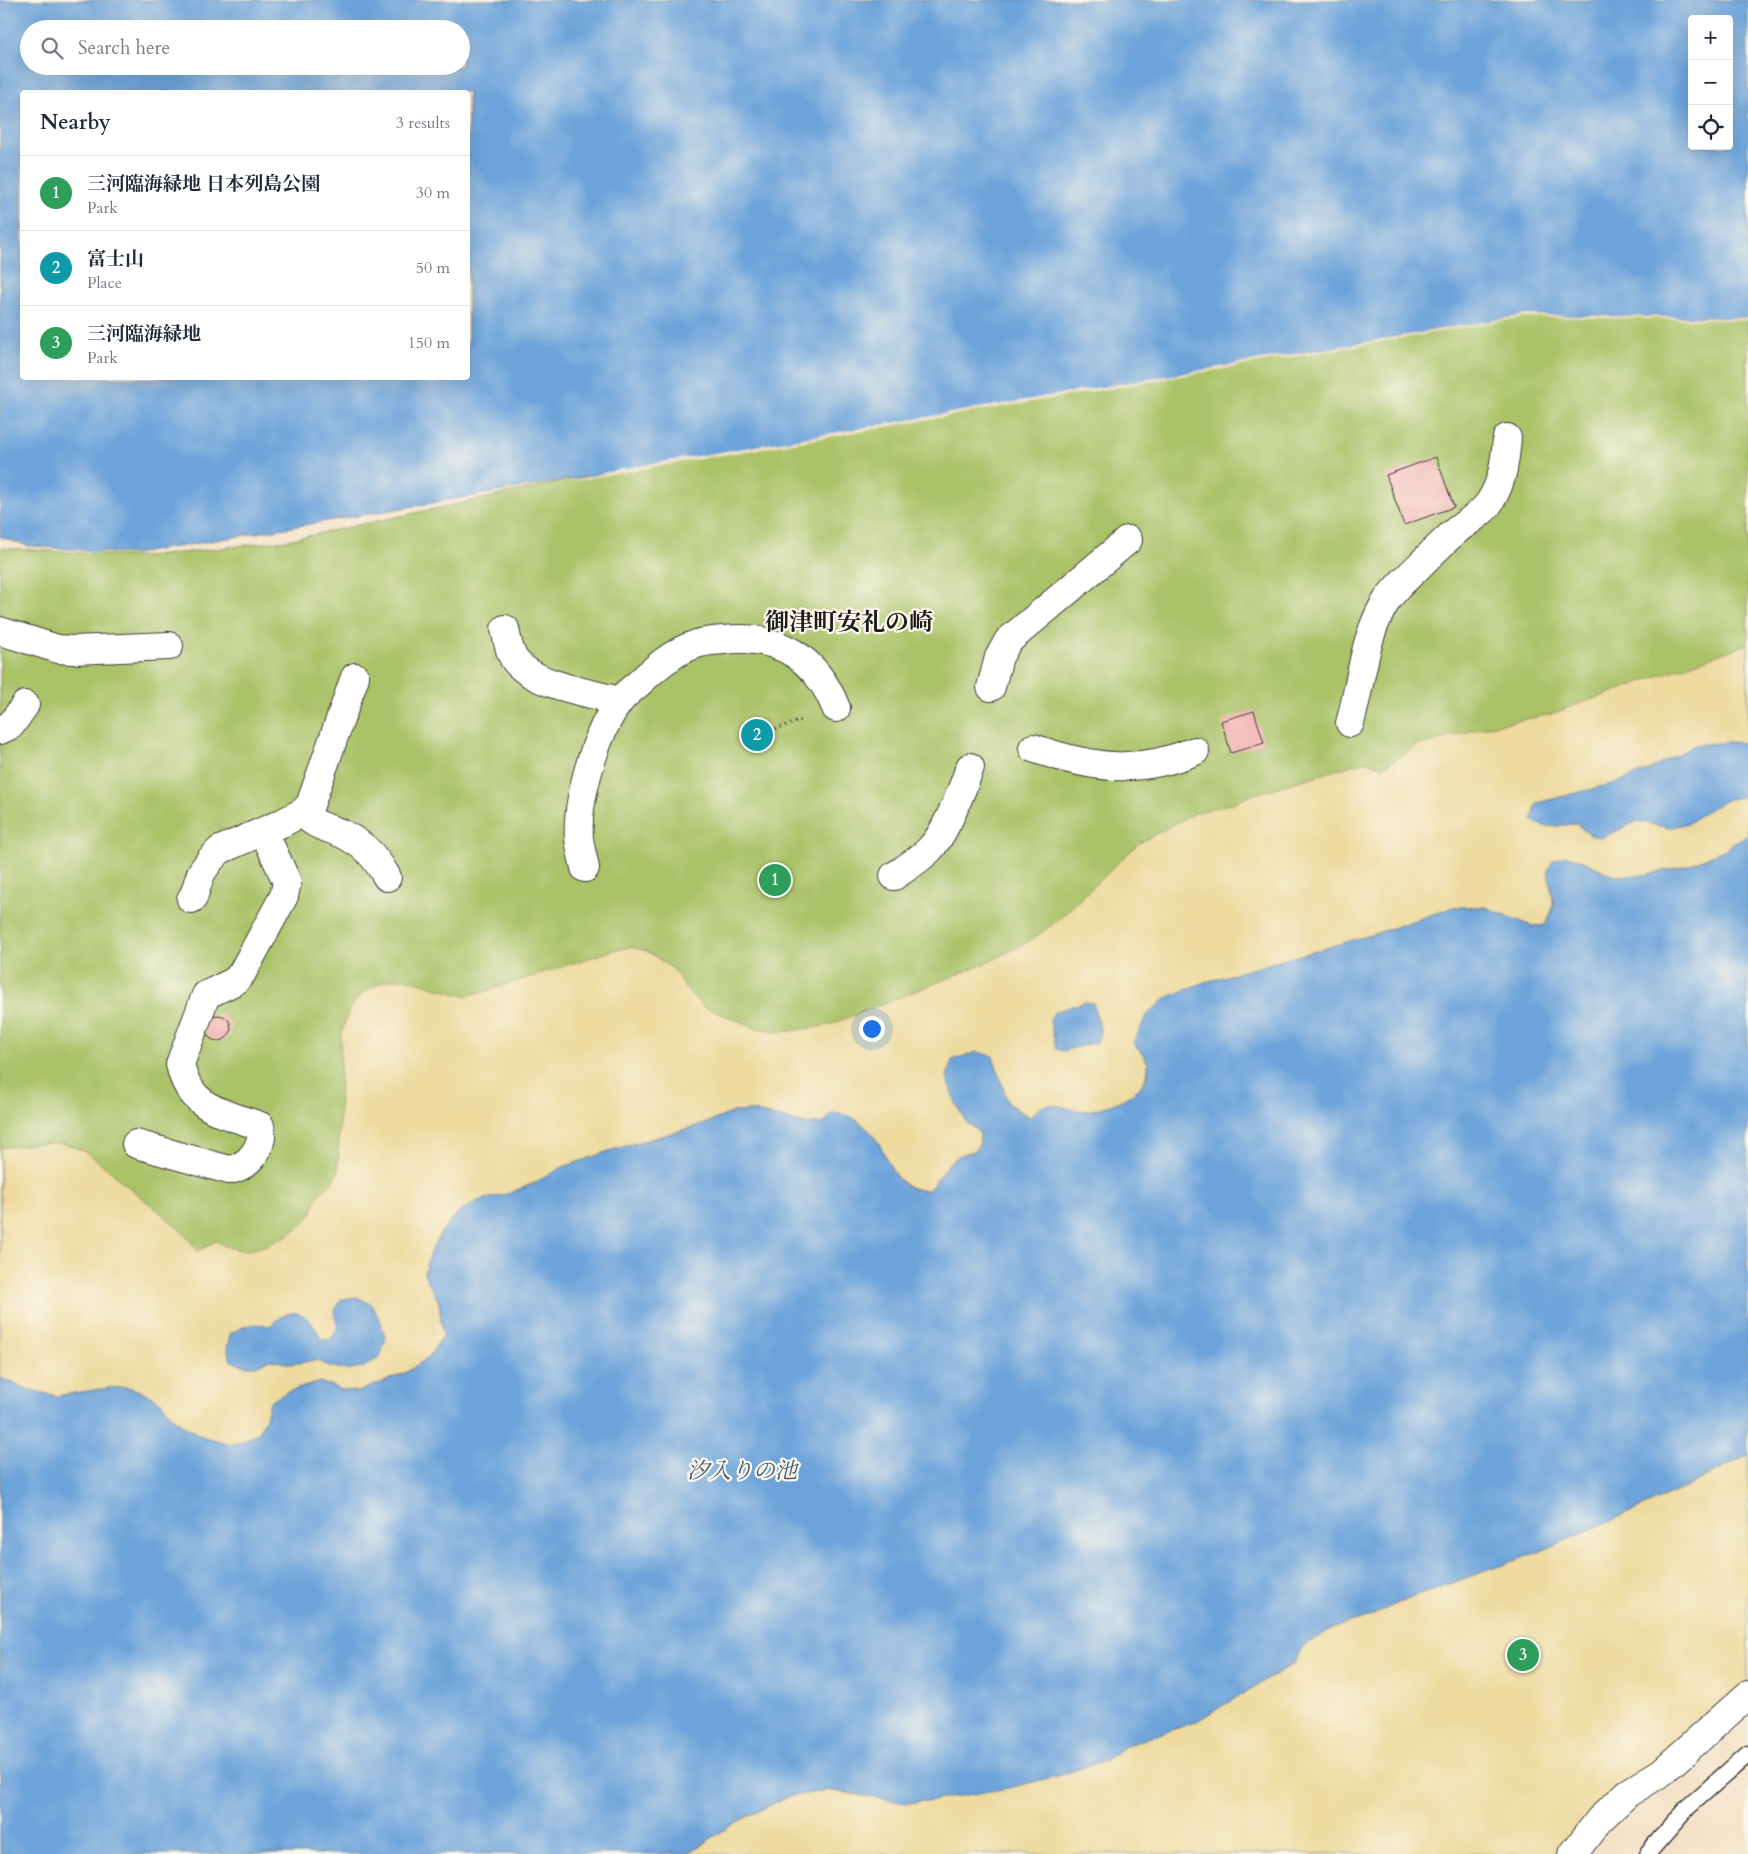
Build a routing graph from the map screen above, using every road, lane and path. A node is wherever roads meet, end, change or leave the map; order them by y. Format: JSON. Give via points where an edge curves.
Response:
{"nodes":[{"id":1,"x":1507,"y":438,"type":"dead end"},
{"id":2,"x":1128,"y":540,"type":"dead end"},
{"id":3,"x":505,"y":629,"type":"dead end"},
{"id":4,"x":0,"y":631,"type":"edge"},
{"id":5,"x":169,"y":646,"type":"dead end"},
{"id":6,"x":355,"y":677,"type":"dead end"},
{"id":7,"x":991,"y":687,"type":"dead end"},
{"id":8,"x":620,"y":701,"type":"junction"},
{"id":9,"x":25,"y":705,"type":"dead end"},
{"id":10,"x":836,"y":708,"type":"joint"},
{"id":11,"x":1350,"y":723,"type":"dead end"},
{"id":12,"x":0,"y":730,"type":"edge"},
{"id":13,"x":757,"y":736,"type":"dead end"},
{"id":14,"x":1033,"y":748,"type":"dead end"},
{"id":15,"x":1195,"y":751,"type":"dead end"},
{"id":16,"x":970,"y":767,"type":"dead end"},
{"id":17,"x":303,"y":812,"type":"junction"},
{"id":18,"x":264,"y":832,"type":"junction"},
{"id":19,"x":585,"y":868,"type":"dead end"},
{"id":20,"x":894,"y":876,"type":"dead end"},
{"id":21,"x":387,"y":877,"type":"dead end"},
{"id":22,"x":191,"y":899,"type":"dead end"},
{"id":23,"x":136,"y":1144,"type":"dead end"},
{"id":24,"x":1748,"y":1695,"type":"edge"},
{"id":25,"x":1748,"y":1754,"type":"edge"},
{"id":26,"x":1573,"y":1854,"type":"edge"},
{"id":27,"x":1647,"y":1854,"type":"edge"}],
"edges":[{"from":1,"to":11,"type":"street","via":[[1499,485],[1490,502],[1397,588],[1382,609],[1365,652]]},
{"from":2,"to":7,"type":"street","via":[[1008,641],[999,656]]},
{"from":3,"to":8,"type":"street","via":[[512,657],[521,668],[559,685]]},
{"from":4,"to":5,"type":"street","via":[[58,649]]},
{"from":6,"to":17,"type":"street","via":[[310,805]]},
{"from":8,"to":10,"type":"street","via":[[648,674],[681,650],[702,643],[744,638],[784,647],[800,656],[828,689]]},
{"from":8,"to":19,"type":"street","via":[[607,721],[587,776],[579,838]]},
{"from":9,"to":12,"type":"street","via":[[11,725]]},
{"from":10,"to":13,"type":"path"},
{"from":14,"to":15,"type":"street","via":[[1067,760],[1103,766],[1151,764]]},
{"from":16,"to":20,"type":"street","via":[[956,802],[930,850]]},
{"from":17,"to":18,"type":"street"},
{"from":17,"to":21,"type":"street","via":[[307,819],[362,845],[375,857]]},
{"from":18,"to":22,"type":"street","via":[[220,850],[201,873]]},
{"from":18,"to":23,"type":"street","via":[[287,882],[284,896],[235,981],[206,995],[180,1064],[197,1100],[260,1126],[262,1134],[255,1154],[238,1169],[229,1170]]},
{"from":24,"to":26,"type":"street","via":[[1662,1772],[1628,1794],[1599,1820]]},
{"from":25,"to":27,"type":"lane","via":[[1688,1807]]}]}
